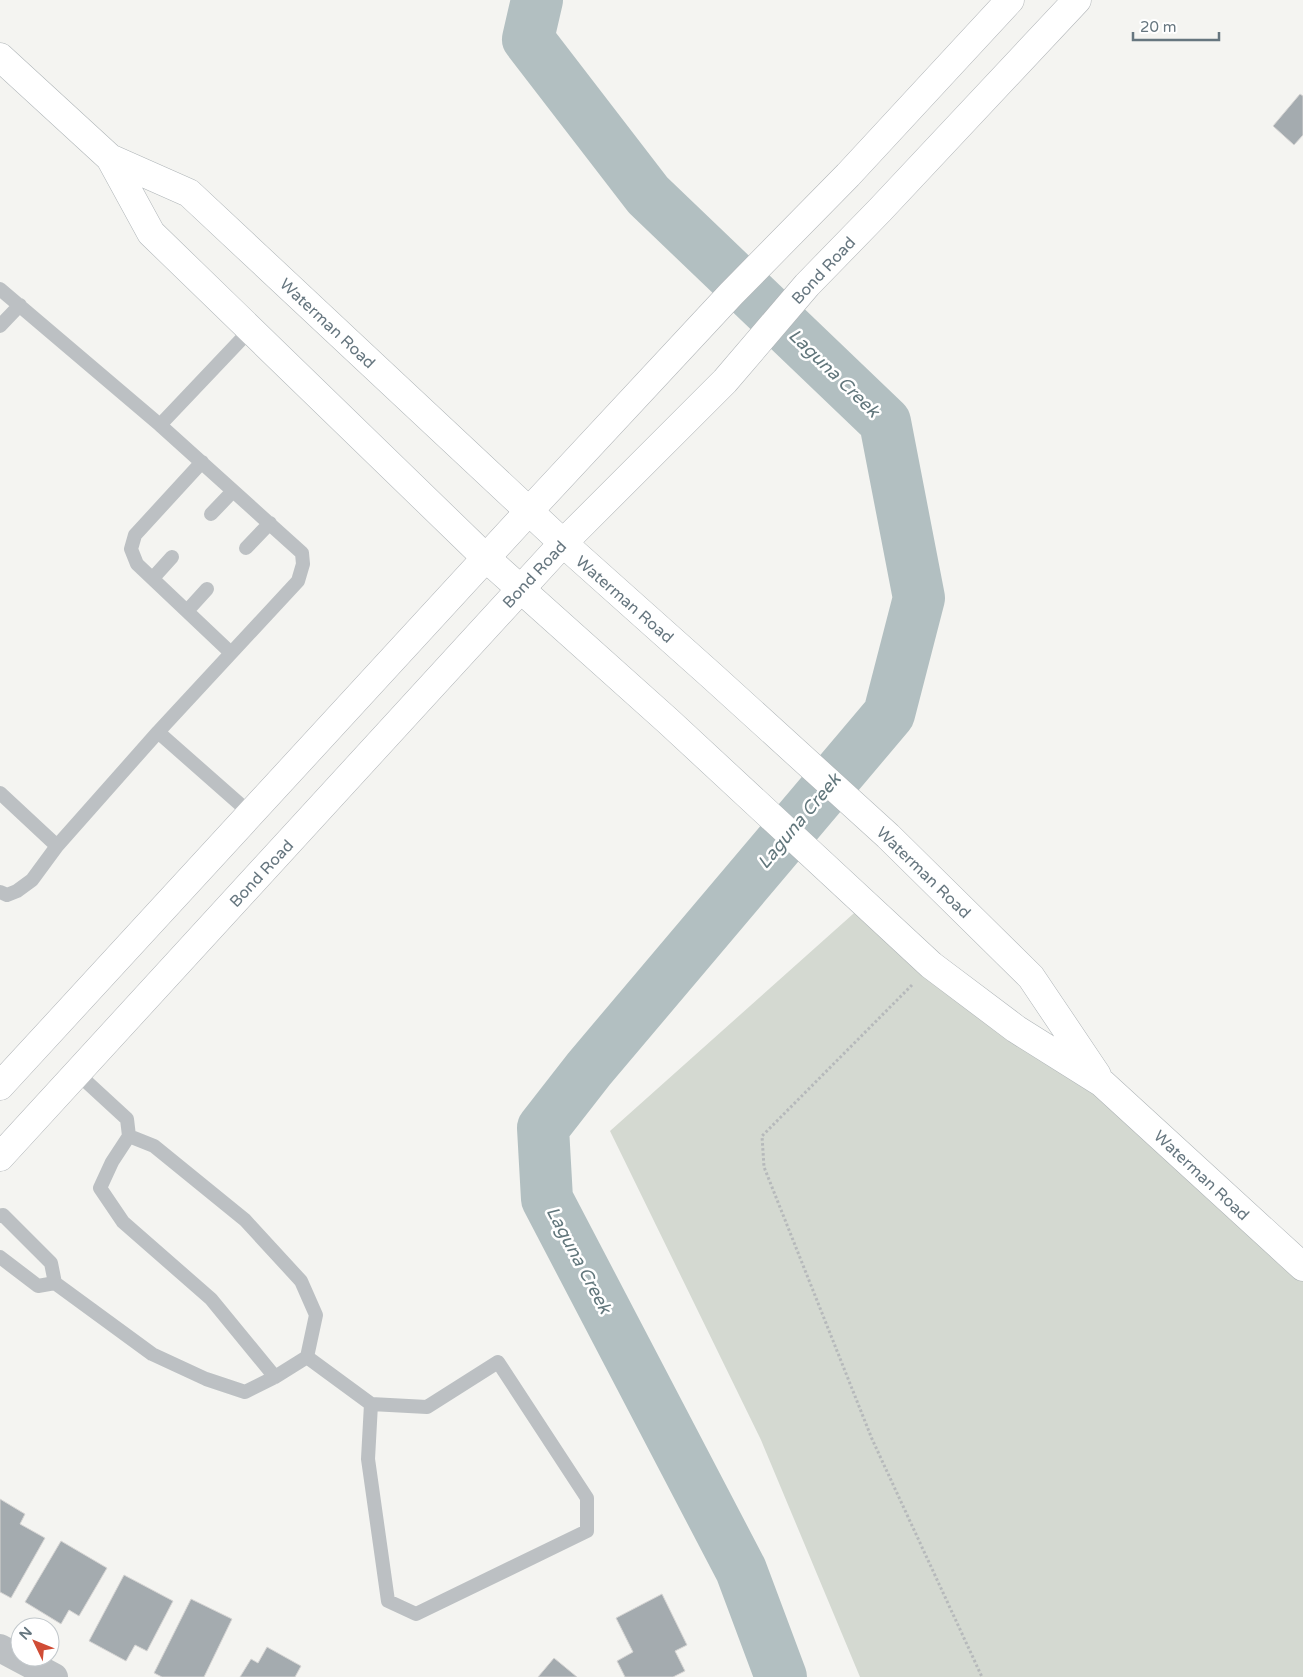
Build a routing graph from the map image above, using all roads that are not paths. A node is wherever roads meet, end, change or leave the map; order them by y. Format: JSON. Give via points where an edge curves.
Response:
{"nodes":[{"id":1,"x":1010,"y":0,"type":"edge"},
{"id":2,"x":1077,"y":0,"type":"edge"},
{"id":3,"x":0,"y":57,"type":"edge"},
{"id":4,"x":110,"y":158,"type":"junction"},
{"id":5,"x":0,"y":289,"type":"edge"},
{"id":6,"x":20,"y":305,"type":"junction"},
{"id":7,"x":0,"y":326,"type":"edge"},
{"id":8,"x":250,"y":329,"type":"junction"},
{"id":9,"x":160,"y":425,"type":"junction"},
{"id":10,"x":202,"y":462,"type":"junction"},
{"id":11,"x":233,"y":491,"type":"junction"},
{"id":12,"x":529,"y":511,"type":"junction"},
{"id":13,"x":211,"y":514,"type":"dead end"},
{"id":14,"x":270,"y":523,"type":"junction"},
{"id":15,"x":563,"y":543,"type":"junction"},
{"id":16,"x":246,"y":548,"type":"dead end"},
{"id":17,"x":172,"y":556,"type":"dead end"},
{"id":18,"x":486,"y":558,"type":"junction"},
{"id":19,"x":153,"y":578,"type":"junction"},
{"id":20,"x":207,"y":589,"type":"dead end"},
{"id":21,"x":521,"y":589,"type":"junction"},
{"id":22,"x":187,"y":611,"type":"junction"},
{"id":23,"x":231,"y":653,"type":"junction"},
{"id":24,"x":158,"y":732,"type":"junction"},
{"id":25,"x":0,"y":794,"type":"edge"},
{"id":26,"x":251,"y":814,"type":"junction"},
{"id":27,"x":57,"y":846,"type":"junction"},
{"id":28,"x":0,"y":892,"type":"edge"},
{"id":29,"x":77,"y":1073,"type":"junction"},
{"id":30,"x":1102,"y":1082,"type":"junction"},
{"id":31,"x":0,"y":1086,"type":"edge"},
{"id":32,"x":129,"y":1136,"type":"junction"},
{"id":33,"x":0,"y":1157,"type":"edge"},
{"id":34,"x":0,"y":1216,"type":"edge"},
{"id":35,"x":0,"y":1257,"type":"edge"},
{"id":36,"x":1303,"y":1268,"type":"edge"},
{"id":37,"x":55,"y":1282,"type":"junction"},
{"id":38,"x":307,"y":1357,"type":"junction"},
{"id":39,"x":275,"y":1377,"type":"junction"},
{"id":40,"x":371,"y":1404,"type":"junction"},
{"id":41,"x":0,"y":1648,"type":"edge"},
{"id":42,"x":54,"y":1677,"type":"edge"}],
"edges":[{"from":1,"to":12,"type":"main road"},
{"from":2,"to":15,"type":"main road","name":"Bond Road","via":[[807,286],[725,381]]},
{"from":3,"to":4,"type":"main road","name":"Waterman Road"},
{"from":4,"to":8,"type":"main road","name":"Waterman Road","via":[[151,233]]},
{"from":4,"to":12,"type":"main road","name":"Waterman Road","via":[[189,192]]},
{"from":5,"to":6,"type":"lane"},
{"from":6,"to":7,"type":"lane"},
{"from":6,"to":9,"type":"lane"},
{"from":8,"to":9,"type":"lane"},
{"from":8,"to":18,"type":"main road","name":"Waterman Road"},
{"from":9,"to":10,"type":"lane"},
{"from":10,"to":11,"type":"lane"},
{"from":10,"to":19,"type":"lane","via":[[135,535],[131,550],[137,564]]},
{"from":11,"to":13,"type":"lane"},
{"from":11,"to":14,"type":"lane"},
{"from":12,"to":15,"type":"main road","name":"Waterman Road"},
{"from":12,"to":18,"type":"main road"},
{"from":14,"to":16,"type":"lane"},
{"from":14,"to":23,"type":"lane","via":[[302,552],[303,564],[298,581]]},
{"from":15,"to":21,"type":"main road","name":"Bond Road"},
{"from":15,"to":30,"type":"main road","name":"Waterman Road","via":[[888,836],[1031,977]]},
{"from":17,"to":19,"type":"lane"},
{"from":18,"to":21,"type":"main road","name":"Waterman Road"},
{"from":18,"to":26,"type":"main road"},
{"from":19,"to":22,"type":"lane"},
{"from":20,"to":22,"type":"lane"},
{"from":21,"to":29,"type":"main road","name":"Bond Road"},
{"from":21,"to":30,"type":"main road","name":"Waterman Road","via":[[932,965],[1016,1029]]},
{"from":22,"to":23,"type":"lane"},
{"from":23,"to":24,"type":"lane"},
{"from":24,"to":26,"type":"lane"},
{"from":24,"to":27,"type":"lane"},
{"from":25,"to":27,"type":"lane"},
{"from":26,"to":31,"type":"main road"},
{"from":27,"to":28,"type":"lane","via":[[32,880],[7,896]]},
{"from":29,"to":32,"type":"lane","via":[[127,1119]]},
{"from":29,"to":33,"type":"main road","name":"Bond Road"},
{"from":30,"to":36,"type":"main road","name":"Waterman Road"},
{"from":32,"to":38,"type":"lane","via":[[154,1146],[238,1214],[301,1281],[316,1315]]},
{"from":32,"to":39,"type":"lane","via":[[100,1188],[123,1222],[211,1299]]},
{"from":34,"to":37,"type":"lane","via":[[51,1263]]},
{"from":35,"to":37,"type":"lane","via":[[38,1286]]},
{"from":37,"to":39,"type":"lane","via":[[152,1354],[206,1379],[245,1392]]},
{"from":38,"to":39,"type":"lane"},
{"from":38,"to":40,"type":"lane"},
{"from":40,"to":40,"type":"lane","via":[[368,1459],[388,1601],[416,1614],[587,1530],[587,1498],[498,1362],[427,1407]]},
{"from":41,"to":42,"type":"street"}]}
